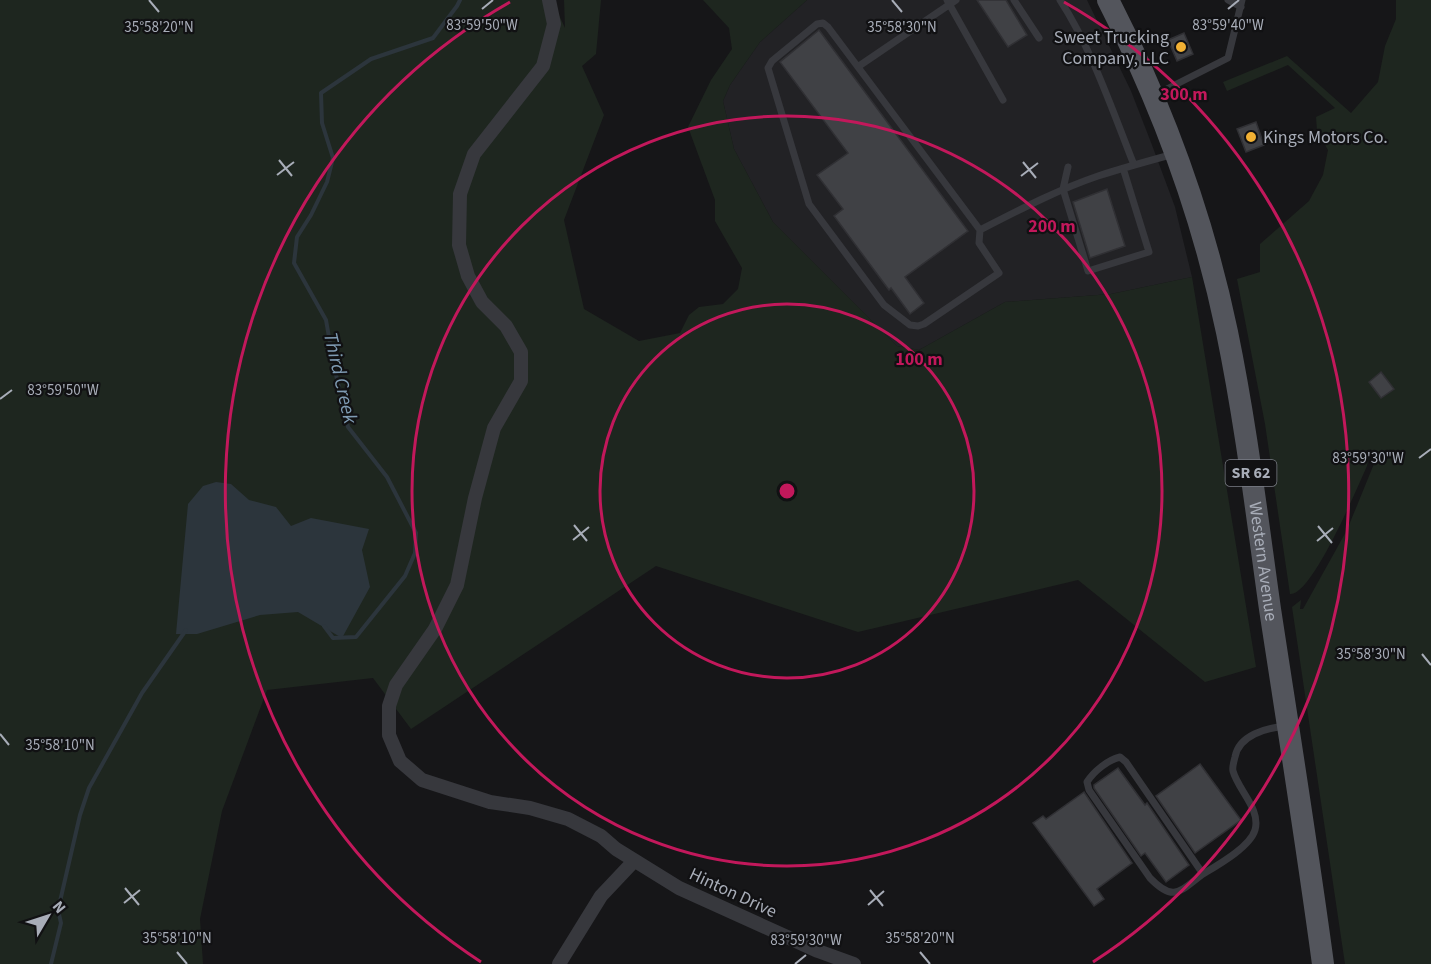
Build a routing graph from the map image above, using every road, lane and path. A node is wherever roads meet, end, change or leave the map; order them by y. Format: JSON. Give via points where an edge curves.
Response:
{"nodes":[{"id":1,"x":549,"y":0,"type":"edge"},
{"id":2,"x":1014,"y":0,"type":"edge"},
{"id":3,"x":1060,"y":0,"type":"edge"},
{"id":4,"x":1108,"y":0,"type":"edge"},
{"id":5,"x":1228,"y":0,"type":"edge"},
{"id":6,"x":951,"y":1,"type":"edge"},
{"id":7,"x":1242,"y":4,"type":"edge"},
{"id":8,"x":1039,"y":38,"type":"dead end"},
{"id":9,"x":859,"y":66,"type":"junction"},
{"id":10,"x":1153,"y":96,"type":"junction"},
{"id":11,"x":1004,"y":100,"type":"dead end"},
{"id":12,"x":1176,"y":154,"type":"junction"},
{"id":13,"x":1134,"y":165,"type":"junction"},
{"id":14,"x":1068,"y":167,"type":"dead end"},
{"id":15,"x":1124,"y":168,"type":"junction"},
{"id":16,"x":1063,"y":189,"type":"junction"},
{"id":17,"x":980,"y":230,"type":"junction"},
{"id":18,"x":1288,"y":725,"type":"junction"},
{"id":19,"x":634,"y":861,"type":"junction"},
{"id":20,"x":1203,"y":874,"type":"junction"},
{"id":21,"x":559,"y":964,"type":"edge"},
{"id":22,"x":854,"y":964,"type":"edge"},
{"id":23,"x":1323,"y":964,"type":"edge"}],
"edges":[{"from":1,"to":19,"type":"street","name":"Hinton Drive","via":[[554,24],[543,66],[474,154],[460,194],[459,245],[468,276],[482,302],[506,326],[521,352],[521,381],[494,428],[457,585],[435,629],[396,685],[389,706],[389,735],[400,761],[422,780],[490,802],[568,819],[601,836]]},
{"from":2,"to":8,"type":"lane"},
{"from":3,"to":13,"type":"lane","via":[[1072,17]]},
{"from":4,"to":10,"type":"main road","name":"Western Avenue","number":"SR 62"},
{"from":5,"to":7,"type":"lane"},
{"from":6,"to":9,"type":"lane"},
{"from":6,"to":11,"type":"lane"},
{"from":7,"to":10,"type":"lane","via":[[1228,58]]},
{"from":9,"to":17,"type":"lane"},
{"from":9,"to":17,"type":"lane","via":[[823,23],[806,32],[768,68],[809,204],[884,305],[910,325],[924,324],[999,273],[979,243]]},
{"from":10,"to":12,"type":"main road","name":"Western Avenue","number":"SR 62"},
{"from":12,"to":13,"type":"lane"},
{"from":12,"to":18,"type":"main road","name":"Western Avenue","number":"SR 62","via":[[1227,331]]},
{"from":13,"to":15,"type":"lane"},
{"from":14,"to":16,"type":"lane"},
{"from":15,"to":16,"type":"lane"},
{"from":15,"to":16,"type":"lane","via":[[1149,252],[1088,271]]},
{"from":16,"to":17,"type":"lane"},
{"from":18,"to":20,"type":"lane","via":[[1251,736],[1236,751],[1232,769],[1256,818],[1256,829],[1252,838],[1231,856]]},
{"from":18,"to":23,"type":"main road","name":"Western Avenue","number":"SR 62"},
{"from":19,"to":21,"type":"street","via":[[601,896]]},
{"from":19,"to":22,"type":"street","name":"Hinton Drive","via":[[679,888]]},
{"from":20,"to":20,"type":"lane","via":[[1126,762],[1120,757],[1112,759],[1090,777],[1089,790],[1149,878],[1161,889],[1180,891]]}]}
